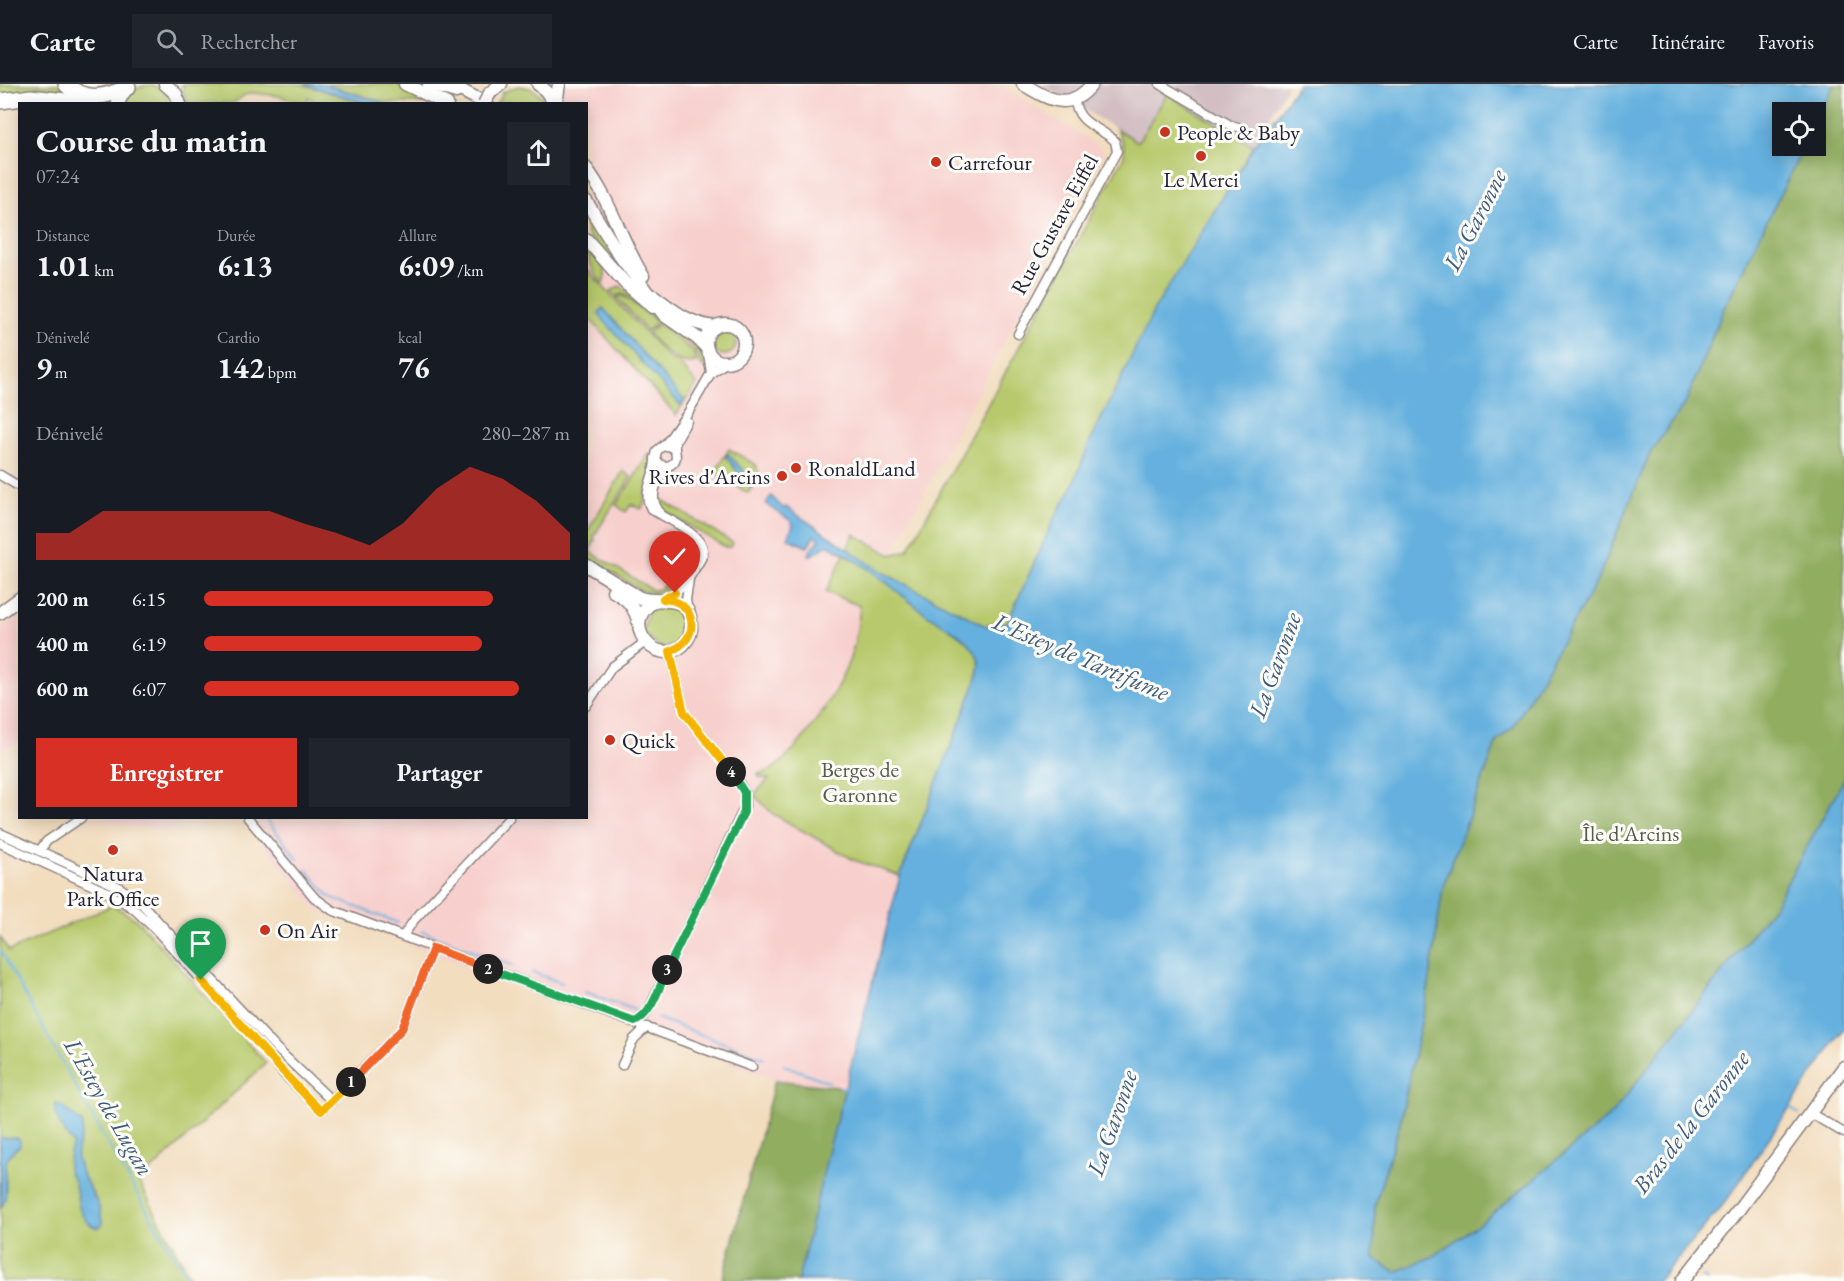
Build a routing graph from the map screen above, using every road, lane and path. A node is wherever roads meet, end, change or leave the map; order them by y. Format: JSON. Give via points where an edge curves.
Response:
{"nodes":[{"id":1,"x":66,"y":84,"type":"edge"},
{"id":2,"x":165,"y":84,"type":"edge"},
{"id":3,"x":405,"y":84,"type":"edge"},
{"id":4,"x":429,"y":84,"type":"edge"},
{"id":5,"x":449,"y":84,"type":"edge"},
{"id":6,"x":501,"y":84,"type":"edge"},
{"id":7,"x":538,"y":84,"type":"edge"},
{"id":8,"x":559,"y":84,"type":"edge"},
{"id":9,"x":1023,"y":84,"type":"edge"},
{"id":10,"x":1092,"y":84,"type":"edge"},
{"id":11,"x":1160,"y":84,"type":"edge"},
{"id":12,"x":130,"y":86,"type":"edge"},
{"id":13,"x":463,"y":92,"type":"junction"},
{"id":14,"x":17,"y":99,"type":"junction"},
{"id":15,"x":1074,"y":99,"type":"junction"},
{"id":16,"x":487,"y":100,"type":"edge"},
{"id":17,"x":0,"y":101,"type":"edge"},
{"id":18,"x":34,"y":102,"type":"edge"},
{"id":19,"x":71,"y":102,"type":"edge"},
{"id":20,"x":119,"y":102,"type":"edge"},
{"id":21,"x":179,"y":102,"type":"edge"},
{"id":22,"x":443,"y":102,"type":"edge"},
{"id":23,"x":554,"y":102,"type":"edge"},
{"id":24,"x":555,"y":102,"type":"edge"},
{"id":25,"x":1238,"y":127,"type":"dead end"},
{"id":26,"x":588,"y":171,"type":"edge"},
{"id":27,"x":588,"y":204,"type":"edge"},
{"id":28,"x":588,"y":241,"type":"edge"},
{"id":29,"x":666,"y":311,"type":"junction"},
{"id":30,"x":715,"y":327,"type":"junction"},
{"id":31,"x":1018,"y":334,"type":"dead end"},
{"id":32,"x":707,"y":350,"type":"junction"},
{"id":33,"x":727,"y":362,"type":"junction"},
{"id":34,"x":711,"y":373,"type":"junction"},
{"id":35,"x":689,"y":411,"type":"junction"},
{"id":36,"x":662,"y":447,"type":"junction"},
{"id":37,"x":675,"y":452,"type":"junction"},
{"id":38,"x":656,"y":458,"type":"junction"},
{"id":39,"x":668,"y":466,"type":"junction"},
{"id":40,"x":0,"y":475,"type":"edge"},
{"id":41,"x":18,"y":486,"type":"edge"},
{"id":42,"x":665,"y":518,"type":"junction"},
{"id":43,"x":588,"y":567,"type":"edge"},
{"id":44,"x":588,"y":576,"type":"edge"},
{"id":45,"x":689,"y":579,"type":"junction"},
{"id":46,"x":18,"y":599,"type":"edge"},
{"id":47,"x":660,"y":600,"type":"junction"},
{"id":48,"x":688,"y":612,"type":"junction"},
{"id":49,"x":0,"y":613,"type":"edge"},
{"id":50,"x":639,"y":624,"type":"junction"},
{"id":51,"x":645,"y":642,"type":"junction"},
{"id":52,"x":670,"y":651,"type":"junction"},
{"id":53,"x":588,"y":703,"type":"edge"},
{"id":54,"x":80,"y":819,"type":"edge"},
{"id":55,"x":249,"y":819,"type":"edge"},
{"id":56,"x":508,"y":819,"type":"edge"},
{"id":57,"x":0,"y":832,"type":"edge"},
{"id":58,"x":0,"y":843,"type":"edge"},
{"id":59,"x":39,"y":851,"type":"junction"},
{"id":60,"x":61,"y":867,"type":"junction"},
{"id":61,"x":403,"y":936,"type":"junction"},
{"id":62,"x":433,"y":948,"type":"junction"},
{"id":63,"x":635,"y":1022,"type":"junction"},
{"id":64,"x":647,"y":1027,"type":"junction"},
{"id":65,"x":273,"y":1052,"type":"junction"},
{"id":66,"x":622,"y":1065,"type":"dead end"},
{"id":67,"x":752,"y":1067,"type":"dead end"},
{"id":68,"x":1844,"y":1067,"type":"edge"},
{"id":69,"x":332,"y":1101,"type":"junction"},
{"id":70,"x":1810,"y":1113,"type":"junction"},
{"id":71,"x":1844,"y":1133,"type":"edge"},
{"id":72,"x":1682,"y":1281,"type":"edge"}],
"edges":[{"from":1,"to":12,"type":"highway","via":[[93,97],[110,96]]},
{"from":2,"to":21,"type":"street"},
{"from":3,"to":22,"type":"street"},
{"from":4,"to":13,"type":"street"},
{"from":5,"to":13,"type":"street"},
{"from":6,"to":16,"type":"street"},
{"from":7,"to":23,"type":"street"},
{"from":8,"to":24,"type":"street"},
{"from":9,"to":15,"type":"street","via":[[1049,99]]},
{"from":10,"to":15,"type":"street"},
{"from":11,"to":25,"type":"street"},
{"from":12,"to":20,"type":"street"},
{"from":13,"to":16,"type":"street"},
{"from":14,"to":17,"type":"highway"},
{"from":14,"to":18,"type":"highway"},
{"from":14,"to":19,"type":"highway"},
{"from":15,"to":31,"type":"street","name":"Rue Gustave Eiffel","via":[[1078,115],[1115,141],[1118,151]]},
{"from":26,"to":29,"type":"street","via":[[605,198],[631,256]]},
{"from":27,"to":29,"type":"street","via":[[620,256]]},
{"from":28,"to":29,"type":"street","via":[[625,283]]},
{"from":29,"to":30,"type":"street"},
{"from":29,"to":32,"type":"street"},
{"from":30,"to":32,"type":"street","via":[[707,335]]},
{"from":30,"to":33,"type":"street","via":[[732,326],[743,338],[741,352]]},
{"from":32,"to":33,"type":"street","via":[[716,360]]},
{"from":32,"to":34,"type":"street"},
{"from":33,"to":34,"type":"street"},
{"from":34,"to":35,"type":"street"},
{"from":35,"to":36,"type":"street"},
{"from":35,"to":37,"type":"street","via":[[675,442]]},
{"from":36,"to":37,"type":"street"},
{"from":36,"to":38,"type":"street"},
{"from":37,"to":39,"type":"street","via":[[675,461]]},
{"from":38,"to":39,"type":"street","via":[[658,464]]},
{"from":38,"to":42,"type":"street","via":[[646,497],[651,509]]},
{"from":39,"to":42,"type":"street","via":[[653,494],[656,507]]},
{"from":40,"to":41,"type":"street"},
{"from":42,"to":45,"type":"street","via":[[696,536],[703,547],[703,555]]},
{"from":43,"to":47,"type":"street","via":[[640,598]]},
{"from":44,"to":50,"type":"street","via":[[627,600]]},
{"from":45,"to":47,"type":"street","via":[[675,593]]},
{"from":45,"to":48,"type":"street"},
{"from":46,"to":49,"type":"street"},
{"from":47,"to":48,"type":"street","via":[[677,602]]},
{"from":47,"to":50,"type":"street","via":[[645,609]]},
{"from":48,"to":52,"type":"street","via":[[690,636]]},
{"from":50,"to":51,"type":"street"},
{"from":51,"to":52,"type":"street","via":[[656,650]]},
{"from":51,"to":53,"type":"street","via":[[612,667]]},
{"from":52,"to":63,"type":"street","via":[[681,707],[738,781],[745,806],[649,1009]]},
{"from":54,"to":59,"type":"street"},
{"from":55,"to":61,"type":"street","via":[[322,904]]},
{"from":56,"to":61,"type":"street"},
{"from":57,"to":59,"type":"street"},
{"from":58,"to":60,"type":"street"},
{"from":59,"to":60,"type":"street"},
{"from":60,"to":65,"type":"street","via":[[134,909]]},
{"from":61,"to":62,"type":"street"},
{"from":62,"to":63,"type":"street"},
{"from":62,"to":69,"type":"street","via":[[402,1029]]},
{"from":63,"to":64,"type":"street"},
{"from":64,"to":66,"type":"street","via":[[634,1039]]},
{"from":64,"to":67,"type":"street"},
{"from":65,"to":69,"type":"street"},
{"from":65,"to":69,"type":"street","via":[[283,1074],[321,1111]]},
{"from":68,"to":70,"type":"street"},
{"from":70,"to":71,"type":"street"},
{"from":70,"to":72,"type":"street"}]}
